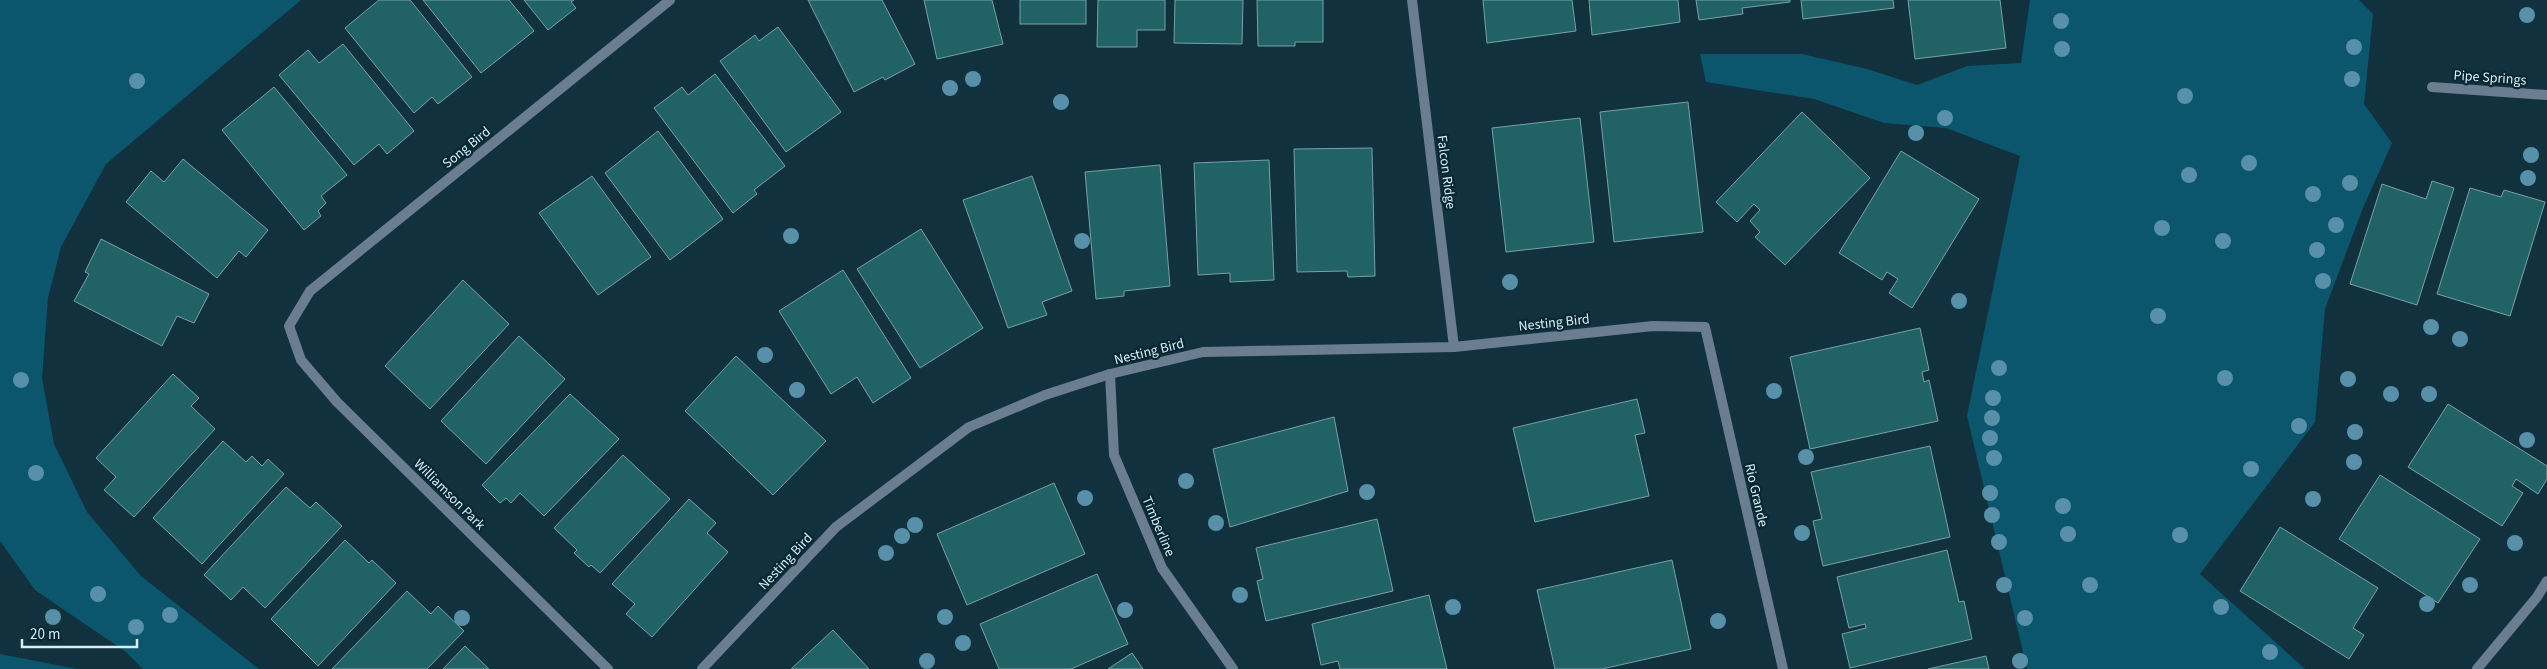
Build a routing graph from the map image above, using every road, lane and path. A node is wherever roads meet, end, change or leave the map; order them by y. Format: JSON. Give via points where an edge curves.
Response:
{"nodes":[{"id":1,"x":670,"y":0,"type":"edge"},
{"id":2,"x":1412,"y":0,"type":"edge"},
{"id":3,"x":2432,"y":87,"type":"dead end"},
{"id":4,"x":2547,"y":95,"type":"edge"},
{"id":5,"x":289,"y":326,"type":"joint"},
{"id":6,"x":1705,"y":328,"type":"joint"},
{"id":7,"x":1454,"y":347,"type":"junction"},
{"id":8,"x":1110,"y":374,"type":"junction"},
{"id":9,"x":2547,"y":581,"type":"edge"},
{"id":10,"x":608,"y":669,"type":"edge"},
{"id":11,"x":702,"y":669,"type":"edge"},
{"id":12,"x":1233,"y":669,"type":"edge"},
{"id":13,"x":1783,"y":669,"type":"edge"},
{"id":14,"x":2476,"y":669,"type":"edge"}],
"edges":[{"from":1,"to":5,"type":"street","name":"Song Bird","via":[[310,291]]},
{"from":2,"to":7,"type":"street","name":"Falcon Ridge"},
{"from":3,"to":4,"type":"street","name":"Pipe Springs"},
{"from":5,"to":10,"type":"street","name":"Williamson Park","via":[[301,360],[337,402]]},
{"from":6,"to":7,"type":"street","name":"Nesting Bird","via":[[1653,326]]},
{"from":6,"to":13,"type":"street","name":"Rio Grande"},
{"from":7,"to":8,"type":"street","name":"Nesting Bird","via":[[1202,352]]},
{"from":8,"to":11,"type":"street","name":"Nesting Bird","via":[[1045,395],[969,427],[836,527]]},
{"from":8,"to":12,"type":"street","name":"Timberline","via":[[1114,455],[1162,568]]},
{"from":9,"to":14,"type":"street"}]}
